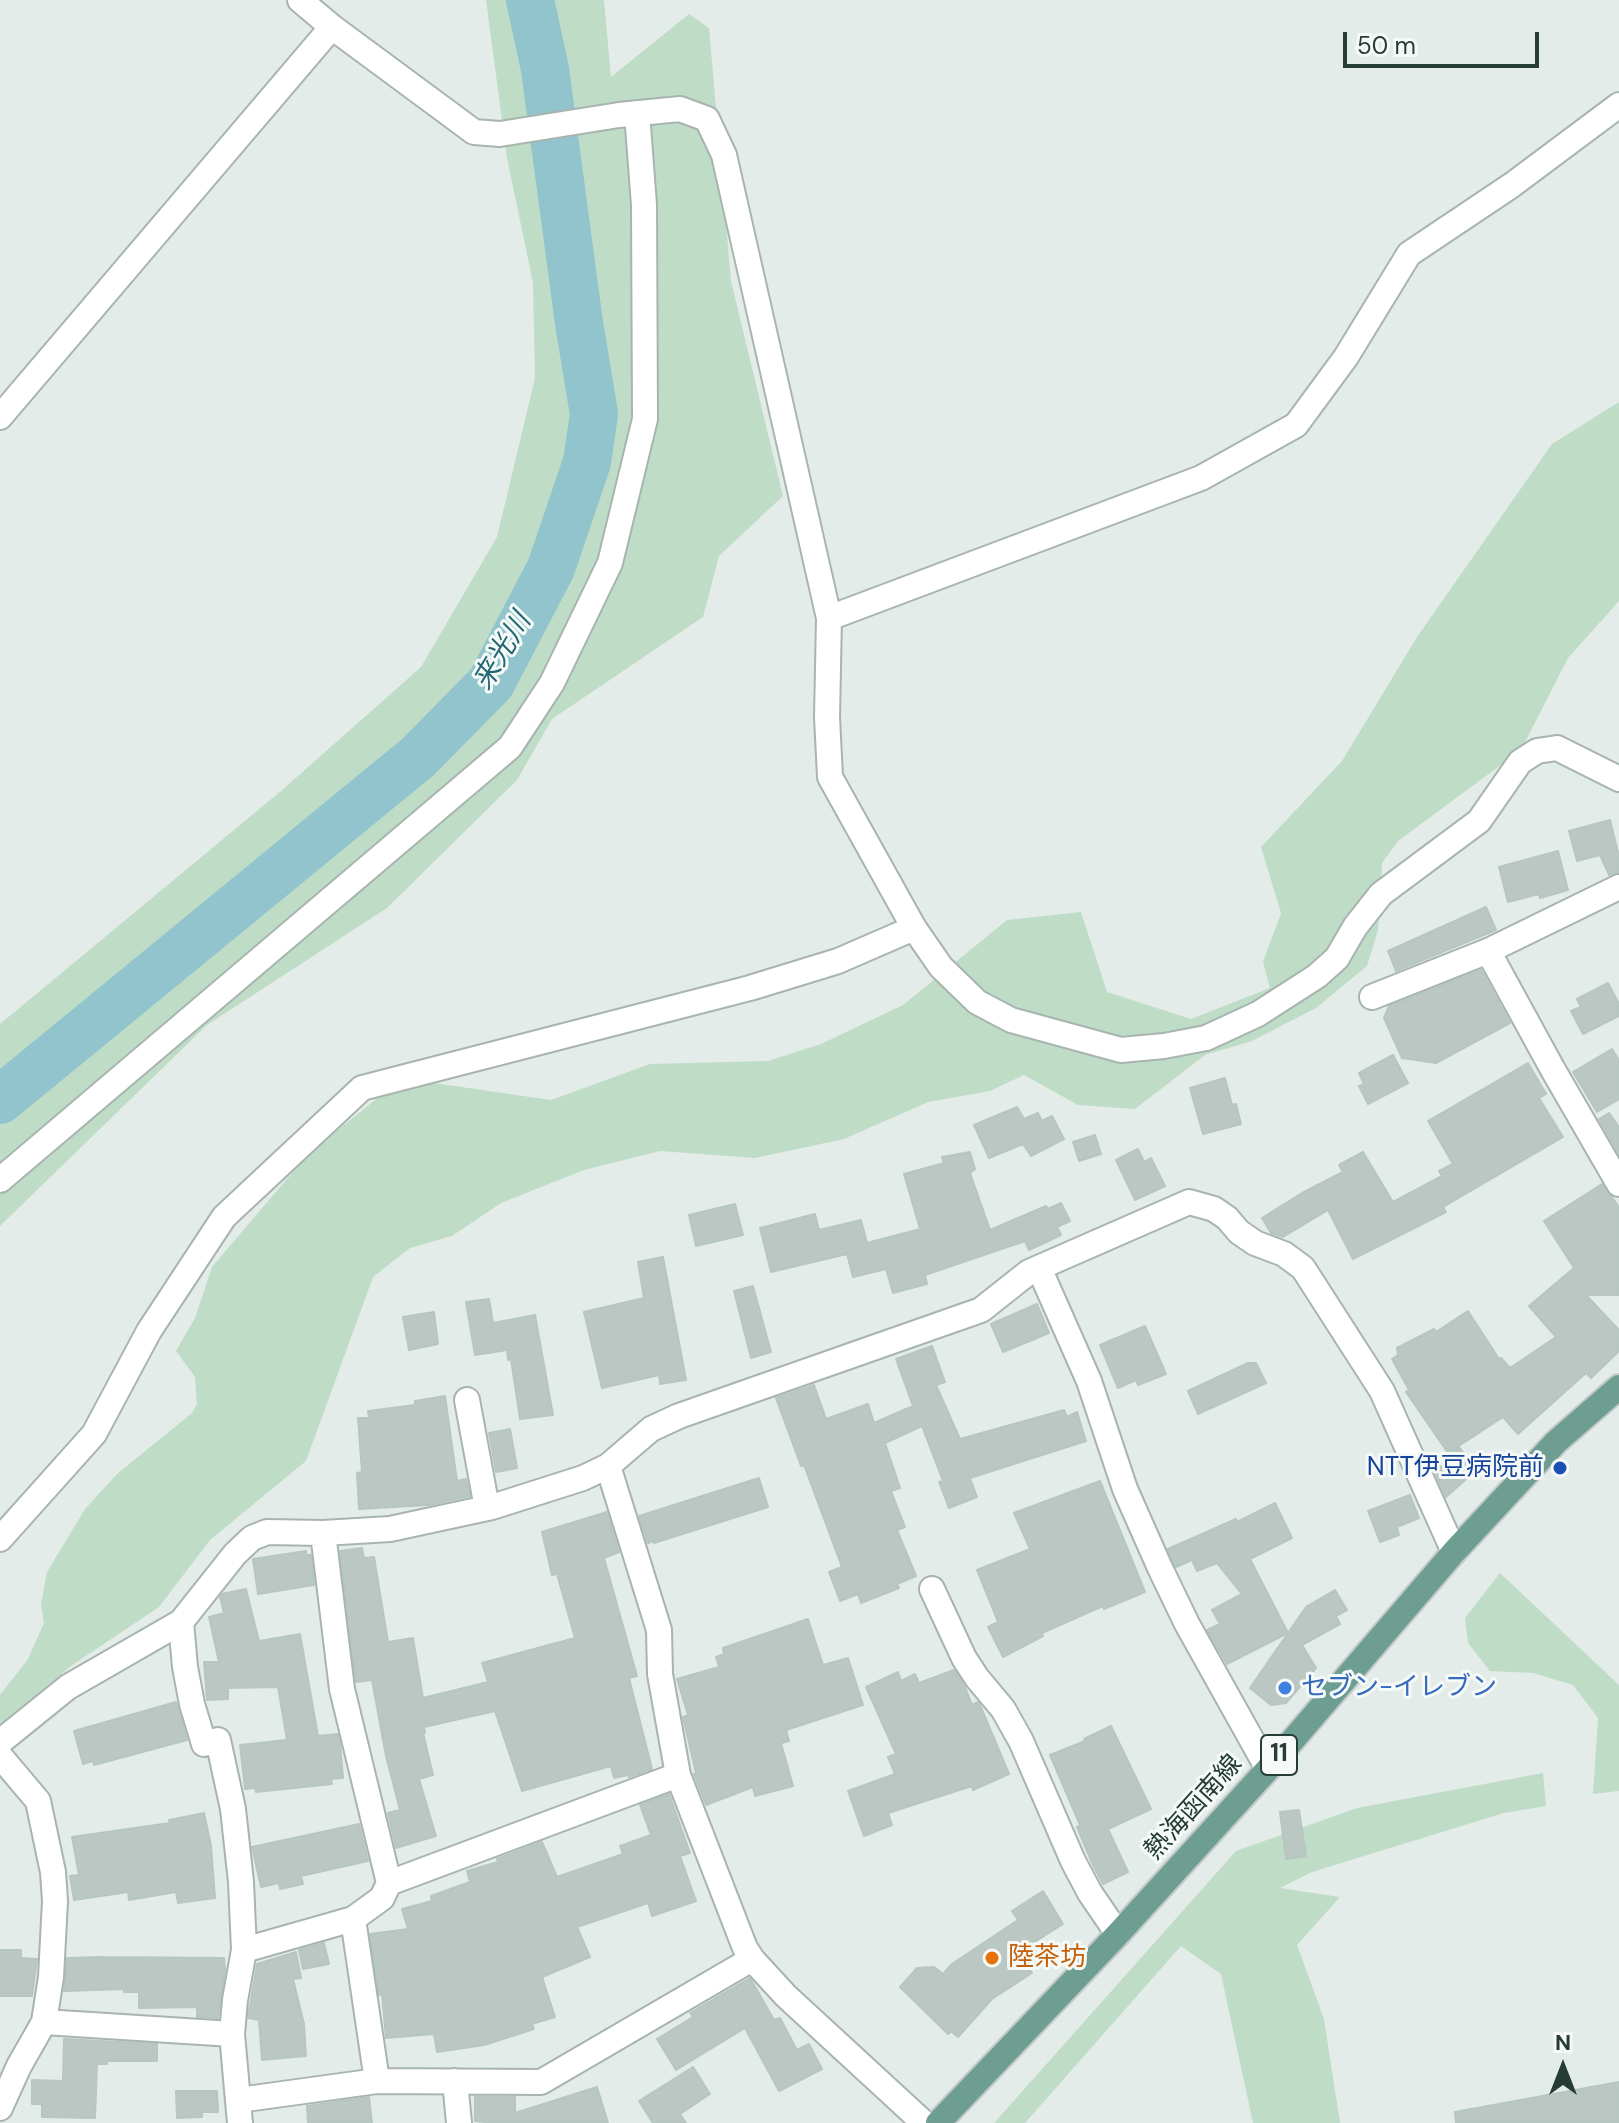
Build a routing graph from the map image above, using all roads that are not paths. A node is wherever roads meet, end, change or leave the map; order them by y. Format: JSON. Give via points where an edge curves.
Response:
{"nodes":[{"id":1,"x":300,"y":0,"type":"edge"},
{"id":2,"x":332,"y":27,"type":"junction"},
{"id":3,"x":1619,"y":105,"type":"edge"},
{"id":4,"x":628,"y":114,"type":"junction"},
{"id":5,"x":0,"y":417,"type":"edge"},
{"id":6,"x":829,"y":618,"type":"junction"},
{"id":7,"x":1619,"y":780,"type":"edge"},
{"id":8,"x":1619,"y":887,"type":"edge"},
{"id":9,"x":914,"y":928,"type":"junction"},
{"id":10,"x":1488,"y":951,"type":"junction"},
{"id":11,"x":1372,"y":997,"type":"dead end"},
{"id":12,"x":0,"y":1180,"type":"edge"},
{"id":13,"x":1619,"y":1184,"type":"edge"},
{"id":14,"x":1039,"y":1268,"type":"junction"},
{"id":15,"x":1619,"y":1387,"type":"edge"},
{"id":16,"x":467,"y":1400,"type":"dead end"},
{"id":17,"x":608,"y":1466,"type":"junction"},
{"id":18,"x":487,"y":1508,"type":"junction"},
{"id":19,"x":323,"y":1533,"type":"junction"},
{"id":20,"x":0,"y":1539,"type":"edge"},
{"id":21,"x":1454,"y":1552,"type":"junction"},
{"id":22,"x":932,"y":1589,"type":"dead end"},
{"id":23,"x":181,"y":1622,"type":"junction"},
{"id":24,"x":0,"y":1742,"type":"edge"},
{"id":25,"x":0,"y":1756,"type":"edge"},
{"id":26,"x":1268,"y":1769,"type":"junction"},
{"id":27,"x":678,"y":1775,"type":"junction"},
{"id":28,"x":389,"y":1883,"type":"junction"},
{"id":29,"x":353,"y":1919,"type":"junction"},
{"id":30,"x":1118,"y":1934,"type":"junction"},
{"id":31,"x":244,"y":1950,"type":"junction"},
{"id":32,"x":752,"y":1959,"type":"junction"},
{"id":33,"x":44,"y":2022,"type":"junction"},
{"id":34,"x":232,"y":2034,"type":"junction"},
{"id":35,"x":377,"y":2081,"type":"junction"},
{"id":36,"x":455,"y":2081,"type":"junction"},
{"id":37,"x":0,"y":2108,"type":"edge"},
{"id":38,"x":239,"y":2112,"type":"edge"},
{"id":39,"x":459,"y":2123,"type":"edge"},
{"id":40,"x":924,"y":2123,"type":"edge"},
{"id":41,"x":938,"y":2123,"type":"edge"}],
"edges":[{"from":1,"to":2,"type":"street"},
{"from":2,"to":4,"type":"street","via":[[474,132],[500,134]]},
{"from":2,"to":5,"type":"street"},
{"from":3,"to":6,"type":"street","via":[[1409,254],[1346,357],[1296,425],[1201,478]]},
{"from":4,"to":6,"type":"street","via":[[680,109],[707,119],[724,155]]},
{"from":4,"to":12,"type":"street","via":[[644,205],[645,419],[610,563],[552,683],[510,747]]},
{"from":6,"to":9,"type":"street","via":[[830,777]]},
{"from":7,"to":9,"type":"street","via":[[1557,748],[1537,751],[1520,762],[1479,821],[1381,894],[1337,958],[1317,976],[1258,1014],[1206,1038],[1121,1050],[1011,1020],[977,1002],[941,967]]},
{"from":8,"to":10,"type":"street"},
{"from":9,"to":20,"type":"street","via":[[838,961],[750,988],[362,1088],[224,1217],[149,1331],[94,1434]]},
{"from":10,"to":11,"type":"street"},
{"from":10,"to":13,"type":"street"},
{"from":14,"to":17,"type":"street","via":[[969,1315],[679,1416],[651,1429]]},
{"from":14,"to":21,"type":"street","via":[[1189,1202],[1214,1209],[1255,1243],[1284,1254],[1303,1268],[1382,1391]]},
{"from":14,"to":26,"type":"street","via":[[1089,1381],[1125,1489],[1160,1568]]},
{"from":15,"to":21,"type":"main road","name":"熱海函南線","number":"11","via":[[1556,1442]]},
{"from":16,"to":18,"type":"street"},
{"from":17,"to":18,"type":"street"},
{"from":17,"to":27,"type":"street","via":[[659,1630],[660,1674]]},
{"from":18,"to":19,"type":"street","via":[[390,1529]]},
{"from":19,"to":23,"type":"street","via":[[267,1532],[252,1538]]},
{"from":19,"to":28,"type":"street","via":[[342,1689]]},
{"from":21,"to":26,"type":"main road","name":"熱海函南線","number":"11"},
{"from":22,"to":30,"type":"street","via":[[964,1658],[1003,1709],[1028,1755],[1073,1861]]},
{"from":23,"to":24,"type":"street","via":[[68,1687]]},
{"from":23,"to":31,"type":"street","via":[[192,1704],[204,1744],[218,1740],[233,1809]]},
{"from":25,"to":33,"type":"street","via":[[38,1801],[53,1872],[51,1977]]},
{"from":26,"to":30,"type":"main road","name":"熱海函南線","number":"11"},
{"from":27,"to":28,"type":"street"},
{"from":27,"to":32,"type":"street"},
{"from":28,"to":29,"type":"street","via":[[382,1898]]},
{"from":29,"to":31,"type":"street"},
{"from":29,"to":35,"type":"street"},
{"from":30,"to":41,"type":"main road","name":"熱海函南線","number":"11"},
{"from":31,"to":34,"type":"street"},
{"from":32,"to":36,"type":"street","via":[[541,2082]]},
{"from":32,"to":40,"type":"street"},
{"from":33,"to":34,"type":"street"},
{"from":33,"to":37,"type":"street"},
{"from":34,"to":38,"type":"street"},
{"from":35,"to":36,"type":"street"},
{"from":35,"to":38,"type":"street"},
{"from":36,"to":39,"type":"street"}]}
